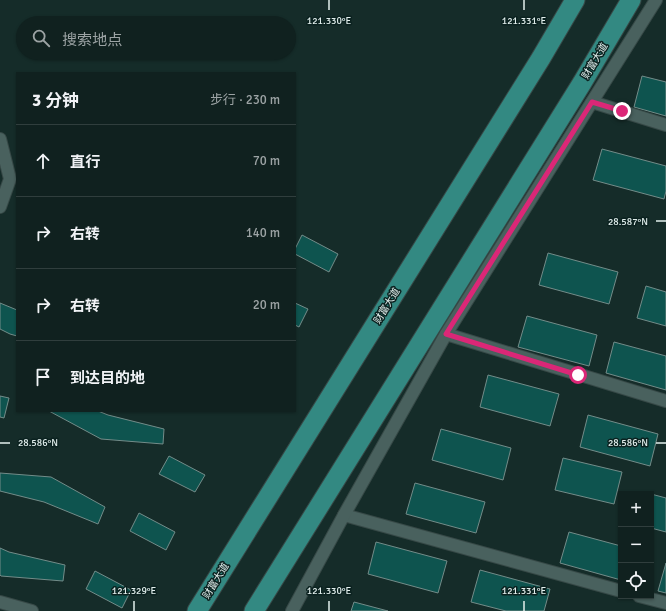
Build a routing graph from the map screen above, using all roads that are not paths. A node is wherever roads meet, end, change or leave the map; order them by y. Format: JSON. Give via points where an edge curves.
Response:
{"nodes":[{"id":1,"x":575,"y":0,"type":"edge"},
{"id":2,"x":631,"y":0,"type":"edge"},
{"id":3,"x":656,"y":0,"type":"edge"},
{"id":4,"x":592,"y":102,"type":"junction"},
{"id":5,"x":666,"y":124,"type":"edge"},
{"id":6,"x":0,"y":139,"type":"edge"},
{"id":7,"x":0,"y":207,"type":"edge"},
{"id":8,"x":446,"y":334,"type":"junction"},
{"id":9,"x":666,"y":401,"type":"edge"},
{"id":10,"x":344,"y":515,"type":"junction"},
{"id":11,"x":618,"y":590,"type":"edge"},
{"id":12,"x":649,"y":599,"type":"edge"},
{"id":13,"x":0,"y":602,"type":"edge"},
{"id":14,"x":666,"y":604,"type":"edge"},
{"id":15,"x":32,"y":611,"type":"edge"},
{"id":16,"x":197,"y":611,"type":"edge"},
{"id":17,"x":254,"y":611,"type":"edge"},
{"id":18,"x":292,"y":611,"type":"edge"}],
"edges":[{"from":1,"to":16,"type":"main road","name":"财富大道"},
{"from":2,"to":17,"type":"main road","name":"财富大道"},
{"from":3,"to":4,"type":"street"},
{"from":4,"to":5,"type":"street"},
{"from":4,"to":8,"type":"street"},
{"from":6,"to":7,"type":"street","via":[[10,179]]},
{"from":8,"to":9,"type":"street"},
{"from":8,"to":10,"type":"street"},
{"from":10,"to":11,"type":"street"},
{"from":10,"to":18,"type":"street"},
{"from":12,"to":14,"type":"street"},
{"from":13,"to":15,"type":"street"}]}
